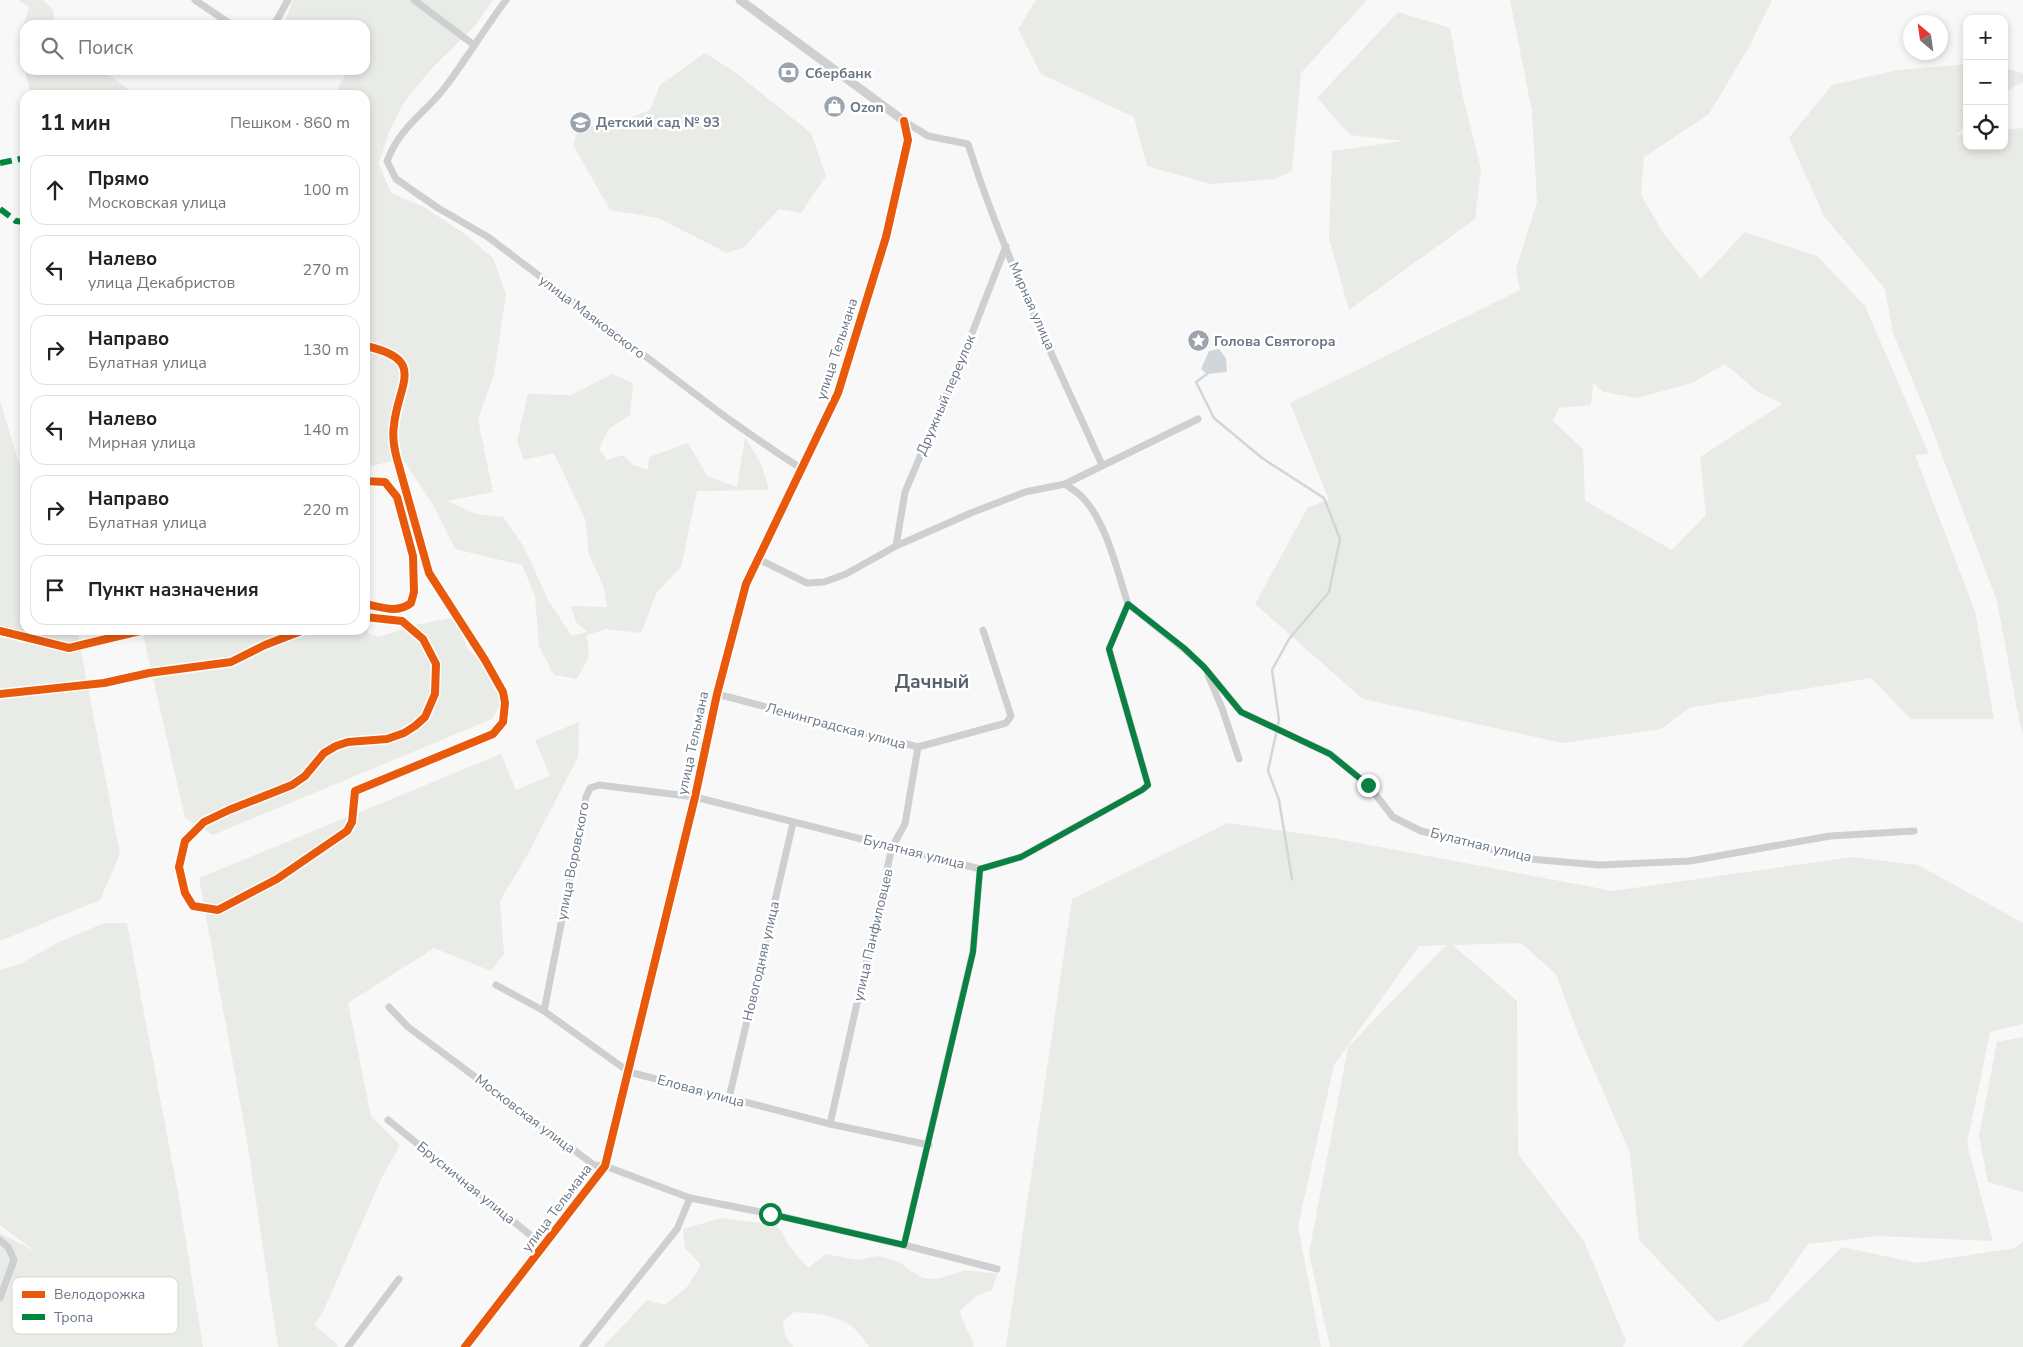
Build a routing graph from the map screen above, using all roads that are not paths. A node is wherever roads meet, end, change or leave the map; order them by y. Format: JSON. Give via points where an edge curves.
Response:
{"nodes":[{"id":1,"x":195,"y":0,"type":"edge"},
{"id":2,"x":288,"y":0,"type":"edge"},
{"id":3,"x":414,"y":0,"type":"edge"},
{"id":4,"x":506,"y":0,"type":"edge"},
{"id":5,"x":740,"y":0,"type":"edge"},
{"id":6,"x":225,"y":20,"type":"edge"},
{"id":7,"x":277,"y":20,"type":"edge"},
{"id":8,"x":474,"y":45,"type":"junction"},
{"id":9,"x":904,"y":122,"type":"junction"},
{"id":10,"x":1006,"y":246,"type":"junction"},
{"id":11,"x":1198,"y":419,"type":"dead end"},
{"id":12,"x":1102,"y":465,"type":"junction"},
{"id":13,"x":802,"y":469,"type":"junction"},
{"id":14,"x":1065,"y":484,"type":"junction"},
{"id":15,"x":896,"y":546,"type":"junction"},
{"id":16,"x":758,"y":559,"type":"junction"},
{"id":17,"x":1128,"y":604,"type":"junction"},
{"id":18,"x":983,"y":630,"type":"dead end"},
{"id":19,"x":1204,"y":667,"type":"junction"},
{"id":20,"x":717,"y":694,"type":"junction"},
{"id":21,"x":918,"y":747,"type":"junction"},
{"id":22,"x":1239,"y":758,"type":"dead end"},
{"id":23,"x":695,"y":797,"type":"junction"},
{"id":24,"x":793,"y":823,"type":"junction"},
{"id":25,"x":1914,"y":831,"type":"dead end"},
{"id":26,"x":892,"y":847,"type":"junction"},
{"id":27,"x":980,"y":869,"type":"junction"},
{"id":28,"x":496,"y":985,"type":"dead end"},
{"id":29,"x":389,"y":1006,"type":"dead end"},
{"id":30,"x":544,"y":1011,"type":"junction"},
{"id":31,"x":629,"y":1072,"type":"junction"},
{"id":32,"x":729,"y":1098,"type":"junction"},
{"id":33,"x":388,"y":1120,"type":"dead end"},
{"id":34,"x":830,"y":1124,"type":"junction"},
{"id":35,"x":928,"y":1145,"type":"junction"},
{"id":36,"x":605,"y":1166,"type":"junction"},
{"id":37,"x":690,"y":1198,"type":"junction"},
{"id":38,"x":0,"y":1240,"type":"edge"},
{"id":39,"x":904,"y":1245,"type":"junction"},
{"id":40,"x":544,"y":1246,"type":"junction"},
{"id":41,"x":997,"y":1269,"type":"dead end"},
{"id":42,"x":400,"y":1279,"type":"dead end"},
{"id":43,"x":0,"y":1298,"type":"edge"},
{"id":44,"x":348,"y":1347,"type":"edge"},
{"id":45,"x":465,"y":1347,"type":"edge"},
{"id":46,"x":583,"y":1347,"type":"edge"}],
"edges":[{"from":1,"to":6,"type":"street"},
{"from":2,"to":7,"type":"street"},
{"from":3,"to":8,"type":"street"},
{"from":4,"to":8,"type":"street"},
{"from":5,"to":9,"type":"street"},
{"from":8,"to":13,"type":"street","name":"улица Маяковского","via":[[445,88],[394,144],[387,161],[396,179],[488,237],[726,418]]},
{"from":9,"to":10,"type":"street","name":"Мирная улица","via":[[928,136],[968,144]]},
{"from":9,"to":13,"type":"street","name":"улица Тельмана","via":[[908,140],[886,238],[838,393]]},
{"from":10,"to":12,"type":"street","name":"Мирная улица"},
{"from":10,"to":15,"type":"street","name":"Дружный переулок","via":[[905,492]]},
{"from":11,"to":12,"type":"street"},
{"from":12,"to":14,"type":"street"},
{"from":13,"to":16,"type":"street","name":"улица Тельмана"},
{"from":14,"to":15,"type":"street","via":[[1025,492]]},
{"from":14,"to":17,"type":"street","via":[[1081,496],[1095,514]]},
{"from":15,"to":16,"type":"street","via":[[846,574],[824,582],[807,583]]},
{"from":16,"to":20,"type":"street","name":"улица Тельмана","via":[[746,584]]},
{"from":17,"to":19,"type":"street","name":"Булатная улица"},
{"from":17,"to":27,"type":"street","name":"Булатная улица","via":[[1109,649],[1148,785],[1021,857]]},
{"from":18,"to":21,"type":"street","name":"Ленинградская улица","via":[[1011,716],[1006,722]]},
{"from":19,"to":22,"type":"street"},
{"from":19,"to":25,"type":"street","name":"Булатная улица","via":[[1241,712],[1330,754],[1368,785],[1394,817],[1421,831],[1519,858],[1599,865],[1690,861],[1830,836]]},
{"from":20,"to":21,"type":"street","name":"Ленинградская улица"},
{"from":20,"to":23,"type":"street","name":"улица Тельмана"},
{"from":21,"to":26,"type":"street","name":"улица Панфиловцев","via":[[905,824]]},
{"from":23,"to":24,"type":"street","name":"Булатная улица"},
{"from":23,"to":30,"type":"street","name":"улица Воровского","via":[[599,785],[590,788]]},
{"from":23,"to":31,"type":"street","name":"улица Тельмана"},
{"from":24,"to":26,"type":"street","name":"Булатная улица"},
{"from":24,"to":32,"type":"street","name":"Новогодняя улица"},
{"from":26,"to":27,"type":"street","name":"Булатная улица"},
{"from":26,"to":34,"type":"street","name":"улица Панфиловцев"},
{"from":27,"to":35,"type":"street","via":[[973,952]]},
{"from":28,"to":30,"type":"street","name":"Еловая улица"},
{"from":29,"to":36,"type":"street","name":"Московская улица","via":[[408,1027],[571,1149],[594,1165]]},
{"from":30,"to":31,"type":"street","name":"Еловая улица"},
{"from":31,"to":32,"type":"street","name":"Еловая улица"},
{"from":31,"to":36,"type":"street","name":"улица Тельмана"},
{"from":32,"to":34,"type":"street","name":"Еловая улица"},
{"from":33,"to":40,"type":"street","name":"Брусничная улица"},
{"from":34,"to":35,"type":"street","name":"Еловая улица"},
{"from":35,"to":39,"type":"street"},
{"from":36,"to":37,"type":"street","name":"Московская улица"},
{"from":36,"to":40,"type":"street","name":"улица Тельмана"},
{"from":37,"to":39,"type":"street","name":"Московская улица"},
{"from":37,"to":46,"type":"street","via":[[677,1229]]},
{"from":38,"to":43,"type":"street","via":[[8,1247],[14,1260]]},
{"from":39,"to":41,"type":"street","name":"Московская улица"},
{"from":40,"to":45,"type":"street","name":"улица Тельмана"},
{"from":42,"to":44,"type":"street"}]}
